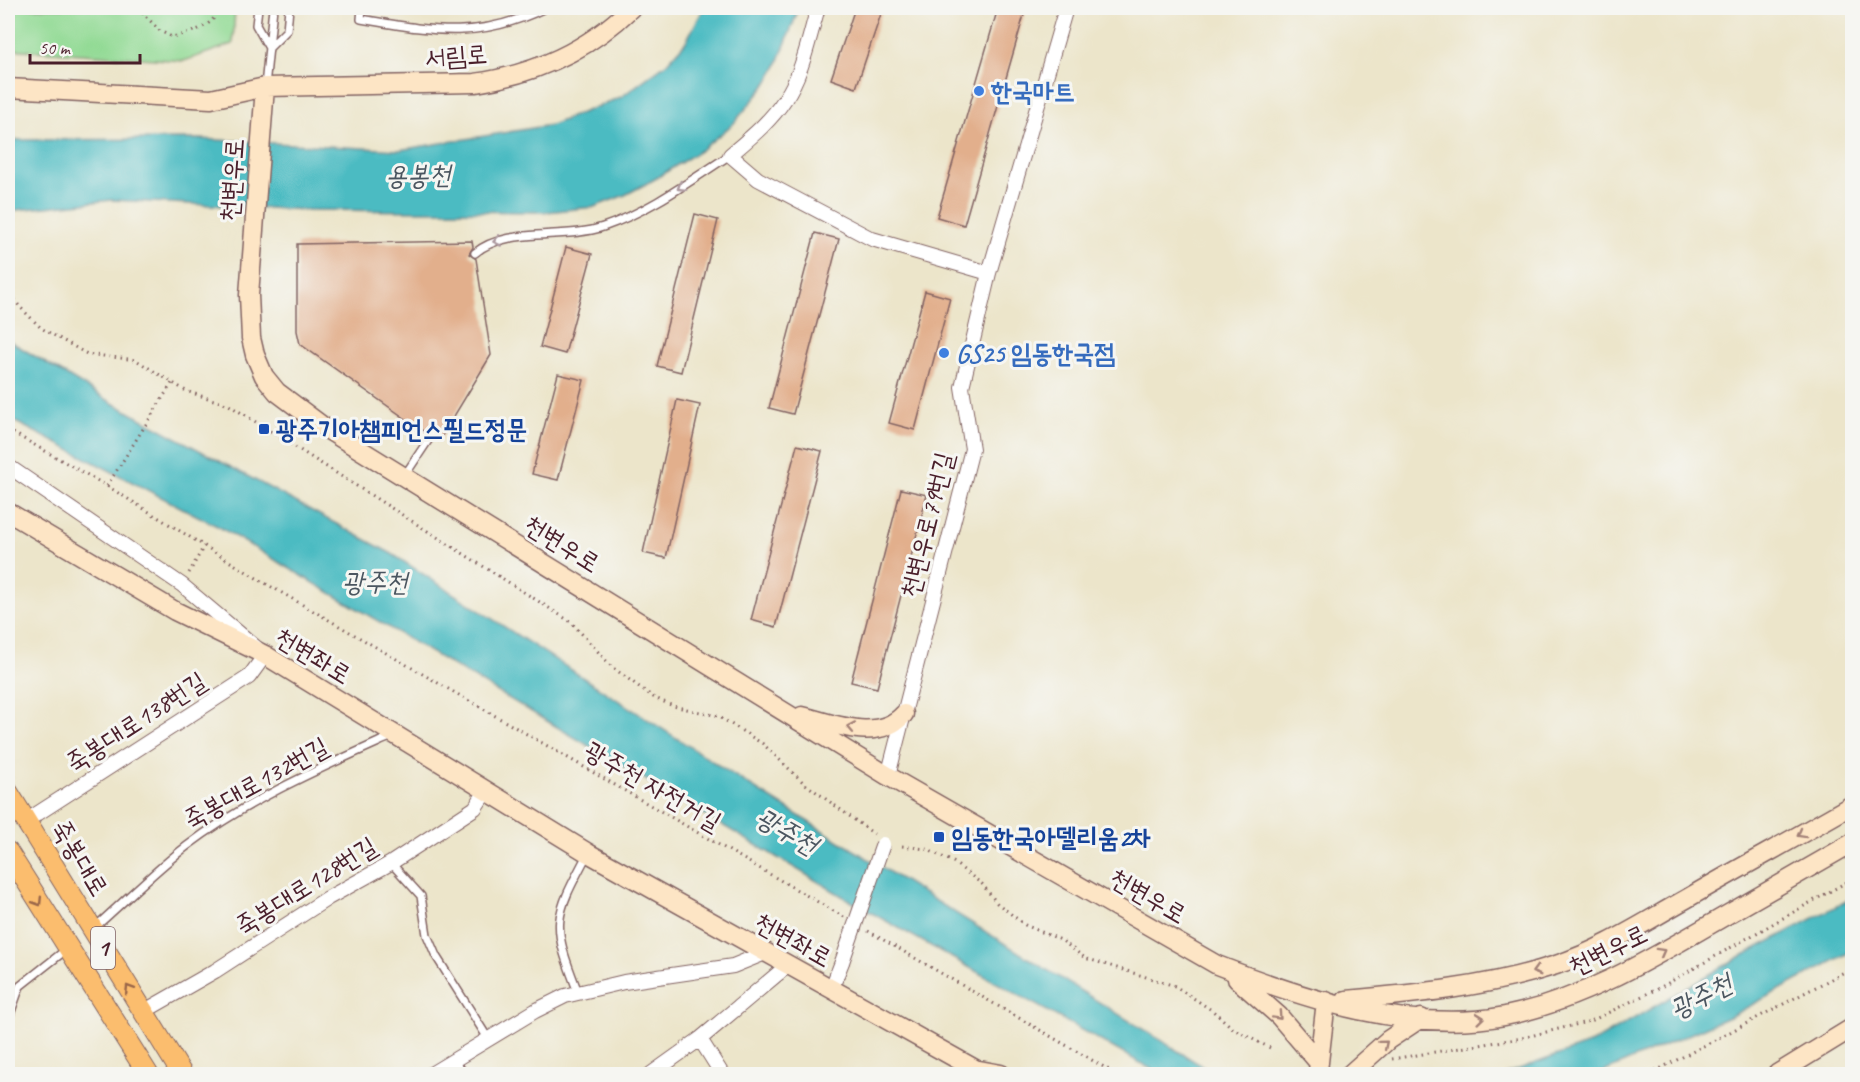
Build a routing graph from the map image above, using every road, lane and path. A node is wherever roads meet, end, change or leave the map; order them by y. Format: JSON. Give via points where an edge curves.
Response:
{"nodes":[{"id":1,"x":138,"y":8,"type":"edge"},
{"id":2,"x":147,"y":8,"type":"edge"},
{"id":3,"x":217,"y":8,"type":"edge"},
{"id":4,"x":258,"y":8,"type":"edge"},
{"id":5,"x":273,"y":8,"type":"edge"},
{"id":6,"x":289,"y":8,"type":"edge"},
{"id":7,"x":362,"y":8,"type":"edge"},
{"id":8,"x":545,"y":8,"type":"edge"},
{"id":9,"x":631,"y":8,"type":"edge"},
{"id":10,"x":818,"y":8,"type":"edge"},
{"id":11,"x":1066,"y":8,"type":"edge"},
{"id":12,"x":144,"y":14,"type":"junction"},
{"id":13,"x":270,"y":48,"type":"junction"},
{"id":14,"x":265,"y":87,"type":"junction"},
{"id":15,"x":8,"y":88,"type":"edge"},
{"id":16,"x":730,"y":155,"type":"junction"},
{"id":17,"x":475,"y":253,"type":"dead end"},
{"id":18,"x":989,"y":273,"type":"junction"},
{"id":19,"x":8,"y":289,"type":"edge"},
{"id":20,"x":172,"y":383,"type":"junction"},
{"id":21,"x":8,"y":430,"type":"edge"},
{"id":22,"x":431,"y":436,"type":"dead end"},
{"id":23,"x":8,"y":466,"type":"edge"},
{"id":24,"x":404,"y":477,"type":"junction"},
{"id":25,"x":107,"y":486,"type":"junction"},
{"id":26,"x":8,"y":512,"type":"edge"},
{"id":27,"x":204,"y":546,"type":"junction"},
{"id":28,"x":182,"y":585,"type":"junction"},
{"id":29,"x":265,"y":656,"type":"junction"},
{"id":30,"x":785,"y":712,"type":"junction"},
{"id":31,"x":904,"y":714,"type":"junction"},
{"id":32,"x":395,"y":734,"type":"junction"},
{"id":33,"x":888,"y":776,"type":"junction"},
{"id":34,"x":486,"y":791,"type":"junction"},
{"id":35,"x":8,"y":792,"type":"edge"},
{"id":36,"x":1852,"y":805,"type":"edge"},
{"id":37,"x":26,"y":821,"type":"junction"},
{"id":38,"x":880,"y":840,"type":"joint"},
{"id":39,"x":1852,"y":843,"type":"edge"},
{"id":40,"x":902,"y":846,"type":"dead end"},
{"id":41,"x":8,"y":852,"type":"edge"},
{"id":42,"x":588,"y":853,"type":"junction"},
{"id":43,"x":391,"y":863,"type":"junction"},
{"id":44,"x":849,"y":920,"type":"dead end"},
{"id":45,"x":858,"y":926,"type":"dead end"},
{"id":46,"x":92,"y":929,"type":"junction"},
{"id":47,"x":67,"y":948,"type":"junction"},
{"id":48,"x":765,"y":953,"type":"junction"},
{"id":49,"x":1217,"y":965,"type":"junction"},
{"id":50,"x":787,"y":966,"type":"junction"},
{"id":51,"x":1852,"y":968,"type":"edge"},
{"id":52,"x":831,"y":990,"type":"junction"},
{"id":53,"x":578,"y":992,"type":"junction"},
{"id":54,"x":1326,"y":1001,"type":"junction"},
{"id":55,"x":143,"y":1012,"type":"junction"},
{"id":56,"x":1421,"y":1018,"type":"junction"},
{"id":57,"x":8,"y":1020,"type":"edge"},
{"id":58,"x":1852,"y":1028,"type":"edge"},
{"id":59,"x":700,"y":1039,"type":"junction"},
{"id":60,"x":489,"y":1040,"type":"junction"},
{"id":61,"x":1274,"y":1050,"type":"dead end"},
{"id":62,"x":452,"y":1061,"type":"junction"},
{"id":63,"x":1319,"y":1069,"type":"edge"},
{"id":64,"x":979,"y":1072,"type":"edge"},
{"id":65,"x":147,"y":1074,"type":"edge"},
{"id":66,"x":182,"y":1074,"type":"edge"},
{"id":67,"x":431,"y":1074,"type":"edge"},
{"id":68,"x":466,"y":1074,"type":"edge"},
{"id":69,"x":651,"y":1074,"type":"edge"},
{"id":70,"x":722,"y":1074,"type":"edge"},
{"id":71,"x":1001,"y":1074,"type":"edge"},
{"id":72,"x":1116,"y":1074,"type":"edge"},
{"id":73,"x":1350,"y":1074,"type":"edge"},
{"id":74,"x":1650,"y":1074,"type":"edge"},
{"id":75,"x":1777,"y":1074,"type":"edge"}],
"edges":[{"from":1,"to":12,"type":"path"},
{"from":2,"to":12,"type":"path"},
{"from":3,"to":12,"type":"path","via":[[216,17],[209,24],[172,37],[160,32]]},
{"from":4,"to":13,"type":"lane","via":[[256,25]]},
{"from":5,"to":13,"type":"lane"},
{"from":6,"to":13,"type":"lane","via":[[287,30]]},
{"from":7,"to":8,"type":"lane","via":[[361,20],[449,32],[501,25]]},
{"from":9,"to":14,"type":"street","name":"서림로","via":[[580,49],[502,79],[475,83]]},
{"from":10,"to":16,"type":"street","via":[[786,99]]},
{"from":11,"to":18,"type":"street","name":"천변우로79번길"},
{"from":13,"to":14,"type":"lane"},
{"from":14,"to":15,"type":"street","via":[[211,99]]},
{"from":14,"to":24,"type":"street","name":"천변우로","via":[[249,295],[255,355],[264,376],[295,408]]},
{"from":16,"to":17,"type":"lane","one_way":true,"via":[[673,191],[603,227],[494,241]]},
{"from":16,"to":18,"type":"street","via":[[758,179],[872,239]]},
{"from":18,"to":31,"type":"street","name":"천변우로79번길","via":[[962,387],[972,449]]},
{"from":19,"to":20,"type":"path","via":[[41,328],[87,354],[136,360]]},
{"from":20,"to":25,"type":"path"},
{"from":20,"to":38,"type":"path","via":[[229,405],[571,622],[612,667],[654,698],[718,716],[763,744],[804,783]]},
{"from":21,"to":25,"type":"path","name":"광주천 자전거길"},
{"from":22,"to":24,"type":"lane"},
{"from":23,"to":28,"type":"street"},
{"from":24,"to":30,"type":"street","name":"천변우로"},
{"from":25,"to":27,"type":"path","name":"광주천 자전거길"},
{"from":26,"to":29,"type":"street","name":"천변좌로","via":[[176,611]]},
{"from":27,"to":28,"type":"path"},
{"from":27,"to":44,"type":"path","name":"광주천 자전거길"},
{"from":28,"to":29,"type":"street"},
{"from":29,"to":32,"type":"street","name":"천변좌로"},
{"from":29,"to":37,"type":"street","name":"죽봉대로138번길","via":[[249,677]]},
{"from":31,"to":30,"type":"street","one_way":true,"via":[[889,727],[870,730]]},
{"from":30,"to":33,"type":"street","name":"천변우로"},
{"from":31,"to":33,"type":"street","name":"천변우로79번길"},
{"from":32,"to":34,"type":"street","name":"천변좌로"},
{"from":32,"to":46,"type":"lane","name":"죽봉대로132번길","via":[[309,773],[221,821],[172,858]]},
{"from":33,"to":49,"type":"street","name":"천변우로"},
{"from":34,"to":42,"type":"street","name":"천변좌로"},
{"from":34,"to":43,"type":"street","name":"죽봉대로128번길","via":[[475,808]]},
{"from":35,"to":37,"type":"main road","name":"죽봉대로","number":"1"},
{"from":36,"to":54,"type":"street","name":"천변우로","one_way":true,"via":[[1647,924],[1558,964],[1463,986]]},
{"from":37,"to":46,"type":"main road","name":"죽봉대로","number":"1"},
{"from":38,"to":52,"type":"street","bridge":true},
{"from":56,"to":39,"type":"street","name":"천변우로","one_way":true,"via":[[1467,1020],[1504,1016],[1600,985]]},
{"from":40,"to":61,"type":"path","via":[[941,855],[975,878],[997,903],[1025,925],[1061,940],[1084,958],[1175,986],[1235,1030]]},
{"from":41,"to":47,"type":"main road","number":"1","one_way":true},
{"from":42,"to":48,"type":"street","name":"천변좌로"},
{"from":42,"to":53,"type":"lane","via":[[561,906],[558,923],[565,959]]},
{"from":43,"to":55,"type":"street","name":"죽봉대로128번길"},
{"from":43,"to":60,"type":"lane","via":[[421,896],[427,935],[436,956]]},
{"from":45,"to":72,"type":"path"},
{"from":55,"to":46,"type":"main road","name":"죽봉대로","number":"1","one_way":true},
{"from":47,"to":57,"type":"lane","via":[[20,986]]},
{"from":47,"to":65,"type":"main road","number":"1"},
{"from":48,"to":50,"type":"street","name":"천변좌로"},
{"from":48,"to":53,"type":"street","via":[[733,966]]},
{"from":49,"to":54,"type":"street","name":"천변우로"},
{"from":49,"to":63,"type":"street","one_way":true,"via":[[1279,1016]]},
{"from":50,"to":52,"type":"street","name":"천변좌로"},
{"from":50,"to":59,"type":"street"},
{"from":51,"to":74,"type":"path"},
{"from":52,"to":64,"type":"street","name":"천변좌로"},
{"from":53,"to":60,"type":"street","via":[[535,1011]]},
{"from":54,"to":56,"type":"street","name":"천변우로","via":[[1391,1016]]},
{"from":54,"to":63,"type":"street"},
{"from":55,"to":66,"type":"main road","name":"죽봉대로","number":"1"},
{"from":73,"to":56,"type":"street","one_way":true,"via":[[1388,1040]]},
{"from":58,"to":75,"type":"street"},
{"from":59,"to":69,"type":"street"},
{"from":59,"to":70,"type":"street"},
{"from":60,"to":62,"type":"street"},
{"from":62,"to":67,"type":"street"},
{"from":62,"to":68,"type":"lane"},
{"from":64,"to":71,"type":"street","name":"천변좌로"}]}
